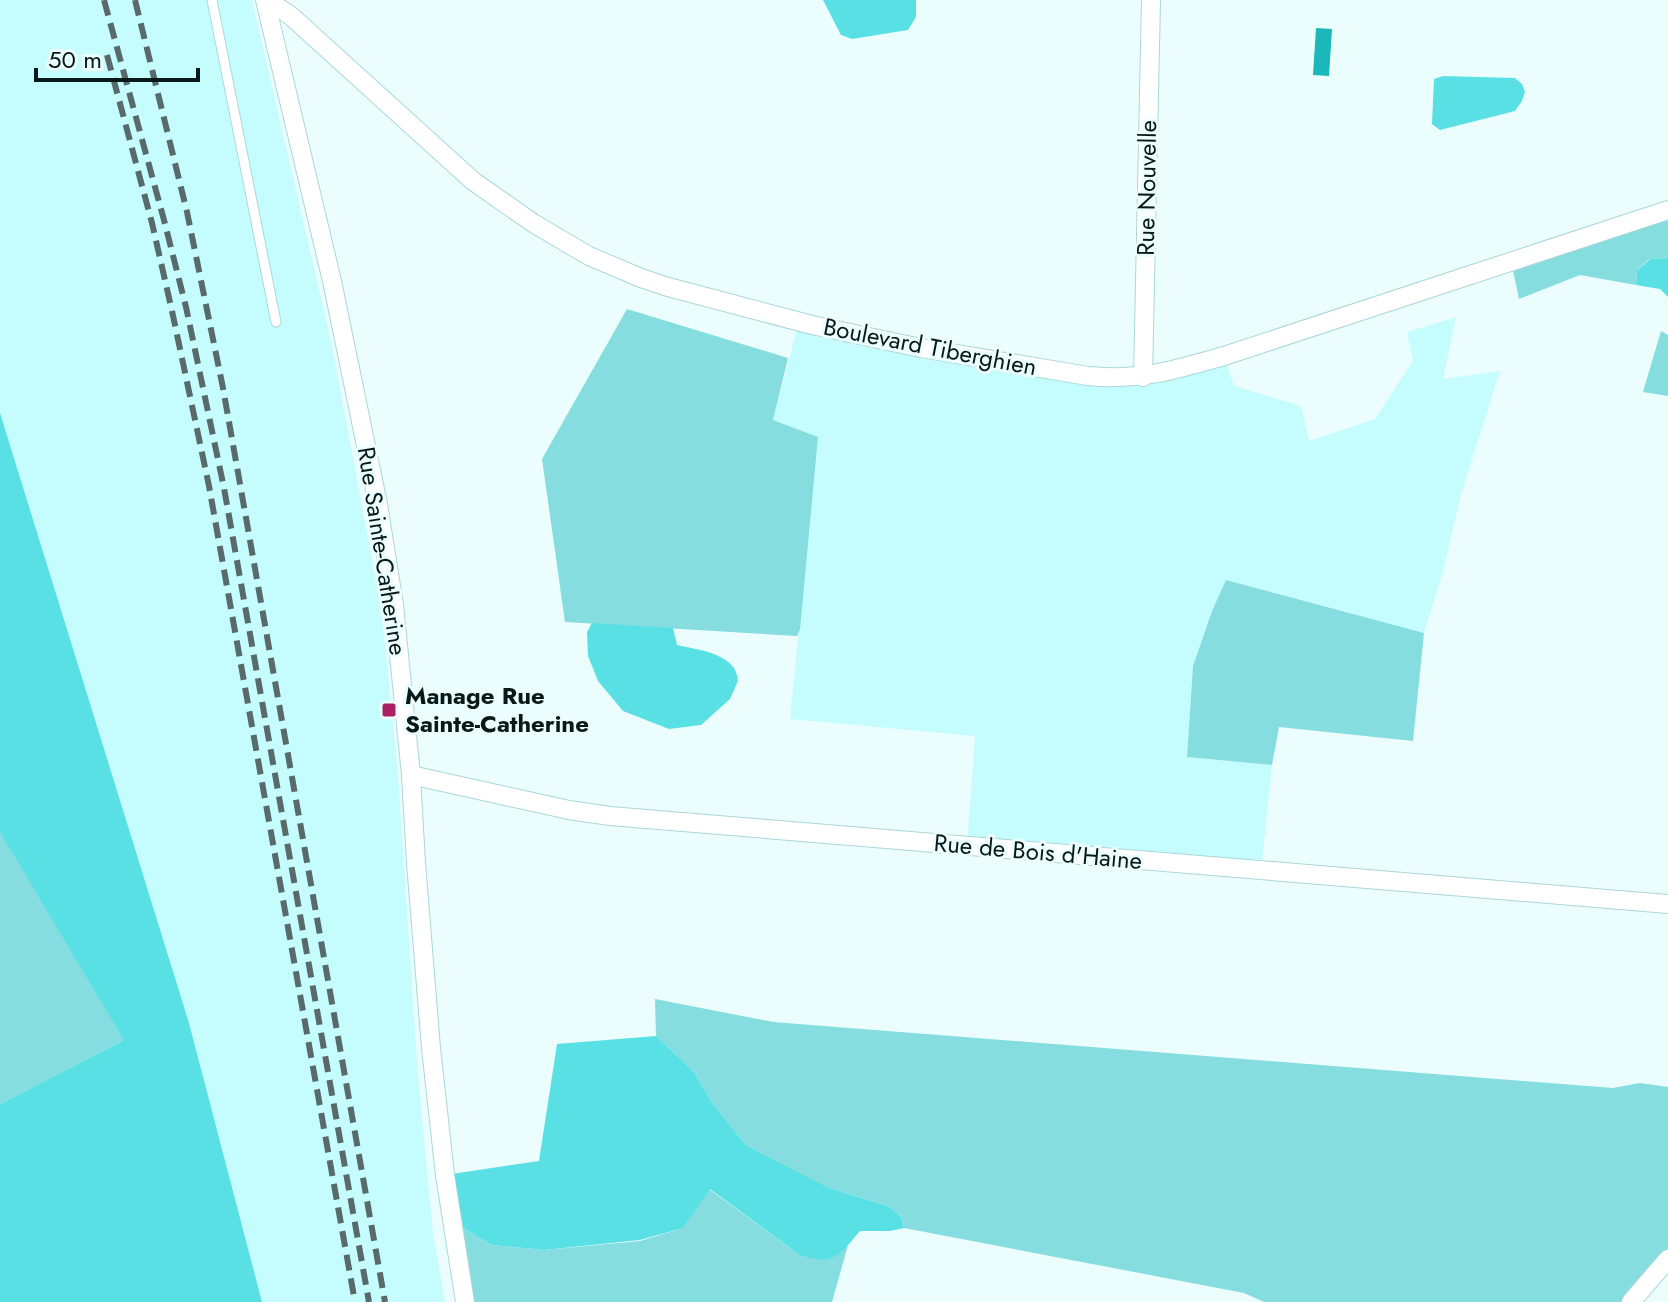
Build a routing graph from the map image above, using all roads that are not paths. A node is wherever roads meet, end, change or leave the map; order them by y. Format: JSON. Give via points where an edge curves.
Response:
{"nodes":[{"id":1,"x":212,"y":0,"type":"edge"},
{"id":2,"x":266,"y":0,"type":"edge"},
{"id":3,"x":1151,"y":0,"type":"edge"},
{"id":4,"x":1668,"y":210,"type":"edge"},
{"id":5,"x":276,"y":322,"type":"dead end"},
{"id":6,"x":1143,"y":377,"type":"junction"},
{"id":7,"x":411,"y":775,"type":"junction"},
{"id":8,"x":1668,"y":904,"type":"edge"},
{"id":9,"x":1668,"y":1259,"type":"edge"},
{"id":10,"x":465,"y":1302,"type":"edge"},
{"id":11,"x":1631,"y":1302,"type":"edge"}],
"edges":[{"from":1,"to":5,"type":"lane"},
{"from":2,"to":6,"type":"street","name":"Boulevard Tiberghien","via":[[291,16],[473,181],[560,239],[625,272],[812,325],[921,348],[1088,376]]},
{"from":2,"to":7,"type":"street","name":"Rue Sainte-Catherine","via":[[378,504]]},
{"from":3,"to":6,"type":"street","name":"Rue Nouvelle"},
{"from":4,"to":6,"type":"street","name":"Boulevard Tiberghien","via":[[1224,356]]},
{"from":7,"to":8,"type":"street","name":"Rue de Bois d'Haine","via":[[610,816]]},
{"from":7,"to":10,"type":"street","name":"Rue Sainte-Catherine","via":[[431,1048]]},
{"from":9,"to":11,"type":"street"}]}
